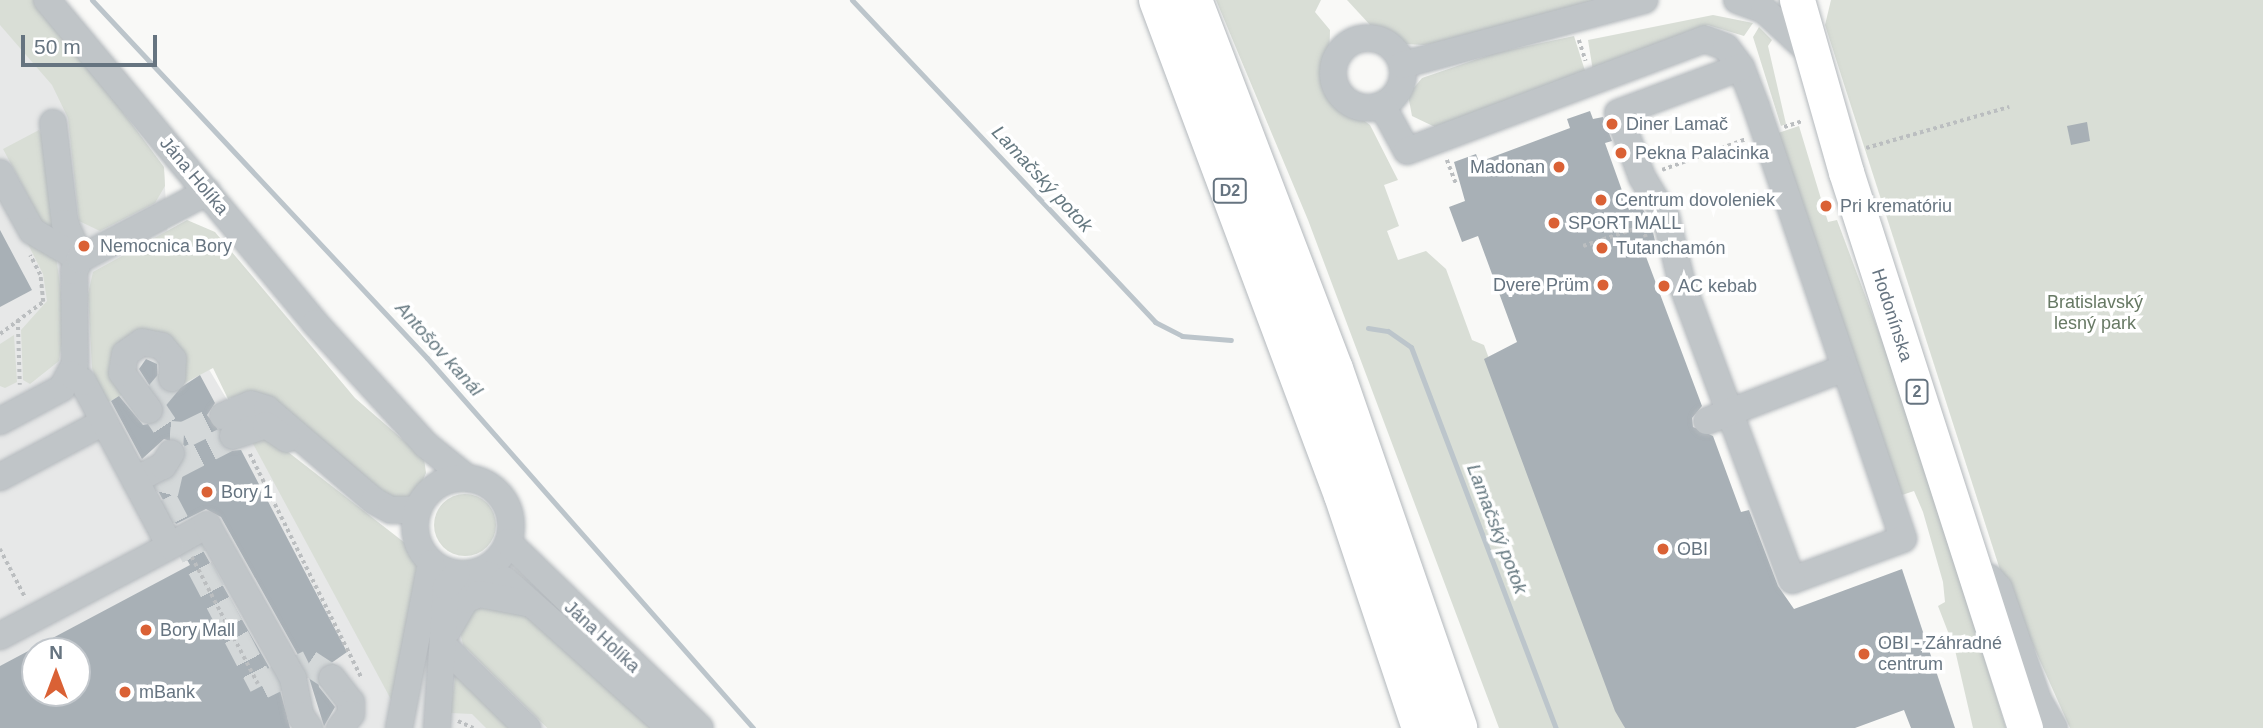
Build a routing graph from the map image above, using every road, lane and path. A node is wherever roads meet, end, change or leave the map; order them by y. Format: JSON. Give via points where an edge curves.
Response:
{"nodes":[{"id":1,"x":47,"y":0,"type":"edge"},
{"id":2,"x":1158,"y":0,"type":"edge"},
{"id":3,"x":1193,"y":0,"type":"edge"},
{"id":4,"x":1644,"y":0,"type":"edge"},
{"id":5,"x":1737,"y":0,"type":"edge"},
{"id":6,"x":1797,"y":0,"type":"edge"},
{"id":7,"x":1817,"y":0,"type":"edge"},
{"id":8,"x":1579,"y":40,"type":"dead end"},
{"id":9,"x":1813,"y":55,"type":"junction"},
{"id":10,"x":1402,"y":65,"type":"junction"},
{"id":11,"x":1741,"y":67,"type":"junction"},
{"id":12,"x":1589,"y":72,"type":"dead end"},
{"id":13,"x":1382,"y":105,"type":"junction"},
{"id":14,"x":2009,"y":107,"type":"dead end"},
{"id":15,"x":1802,"y":121,"type":"dead end"},
{"id":16,"x":53,"y":123,"type":"dead end"},
{"id":17,"x":1777,"y":129,"type":"dead end"},
{"id":18,"x":1841,"y":155,"type":"junction"},
{"id":19,"x":0,"y":173,"type":"edge"},
{"id":20,"x":207,"y":192,"type":"junction"},
{"id":21,"x":1643,"y":226,"type":"dead end"},
{"id":22,"x":1584,"y":246,"type":"dead end"},
{"id":23,"x":29,"y":253,"type":"dead end"},
{"id":24,"x":80,"y":259,"type":"junction"},
{"id":25,"x":19,"y":320,"type":"junction"},
{"id":26,"x":0,"y":334,"type":"edge"},
{"id":27,"x":1842,"y":369,"type":"junction"},
{"id":28,"x":70,"y":374,"type":"junction"},
{"id":29,"x":172,"y":378,"type":"dead end"},
{"id":30,"x":13,"y":389,"type":"dead end"},
{"id":31,"x":149,"y":410,"type":"dead end"},
{"id":32,"x":1719,"y":416,"type":"junction"},
{"id":33,"x":0,"y":421,"type":"edge"},
{"id":34,"x":104,"y":422,"type":"junction"},
{"id":35,"x":233,"y":431,"type":"junction"},
{"id":36,"x":426,"y":445,"type":"junction"},
{"id":37,"x":171,"y":453,"type":"dead end"},
{"id":38,"x":0,"y":477,"type":"edge"},
{"id":39,"x":467,"y":478,"type":"junction"},
{"id":40,"x":135,"y":480,"type":"junction"},
{"id":41,"x":425,"y":500,"type":"junction"},
{"id":42,"x":508,"y":542,"type":"junction"},
{"id":43,"x":0,"y":549,"type":"edge"},
{"id":44,"x":181,"y":551,"type":"junction"},
{"id":45,"x":425,"y":555,"type":"junction"},
{"id":46,"x":468,"y":573,"type":"junction"},
{"id":47,"x":1990,"y":578,"type":"dead end"},
{"id":48,"x":531,"y":604,"type":"junction"},
{"id":49,"x":31,"y":607,"type":"dead end"},
{"id":50,"x":0,"y":636,"type":"edge"},
{"id":51,"x":446,"y":641,"type":"junction"},
{"id":52,"x":2006,"y":669,"type":"junction"},
{"id":53,"x":332,"y":678,"type":"tunnel mouth"},
{"id":54,"x":363,"y":682,"type":"dead end"},
{"id":55,"x":258,"y":684,"type":"dead end"},
{"id":56,"x":437,"y":725,"type":"edge"},
{"id":57,"x":309,"y":728,"type":"edge"},
{"id":58,"x":340,"y":728,"type":"edge"},
{"id":59,"x":399,"y":728,"type":"edge"},
{"id":60,"x":473,"y":728,"type":"edge"},
{"id":61,"x":527,"y":728,"type":"edge"},
{"id":62,"x":670,"y":728,"type":"edge"},
{"id":63,"x":700,"y":728,"type":"edge"},
{"id":64,"x":1421,"y":728,"type":"edge"},
{"id":65,"x":1458,"y":728,"type":"edge"},
{"id":66,"x":2025,"y":728,"type":"edge"},
{"id":67,"x":2038,"y":728,"type":"edge"},
{"id":68,"x":2054,"y":728,"type":"edge"}],
"edges":[{"from":1,"to":20,"type":"street","name":"Jána Holíka"},
{"from":2,"to":64,"type":"highway","number":"D2","via":[[1338,483]]},
{"from":3,"to":65,"type":"highway","number":"D2","via":[[1334,369]]},
{"from":4,"to":10,"type":"street"},
{"from":5,"to":9,"type":"street","via":[[1764,10]]},
{"from":6,"to":9,"type":"main road","name":"Hodonínska","number":"2"},
{"from":7,"to":9,"type":"street"},
{"from":8,"to":12,"type":"path"},
{"from":9,"to":18,"type":"main road","name":"Hodonínska","number":"2"},
{"from":10,"to":13,"type":"street","via":[[1397,93]]},
{"from":10,"to":13,"type":"street","via":[[1378,39],[1354,41],[1337,55],[1333,76],[1341,96],[1360,107]]},
{"from":11,"to":13,"type":"street","via":[[1726,47],[1705,39],[1407,150]]},
{"from":11,"to":27,"type":"street"},
{"from":11,"to":32,"type":"street","via":[[1618,113],[1642,177],[1666,217]]},
{"from":14,"to":18,"type":"path"},
{"from":15,"to":17,"type":"path"},
{"from":16,"to":24,"type":"street","via":[[65,223]]},
{"from":18,"to":52,"type":"main road","name":"Hodonínska","number":"2"},
{"from":19,"to":24,"type":"street","via":[[32,231]]},
{"from":20,"to":24,"type":"street"},
{"from":20,"to":36,"type":"street","name":"Jána Holíka","via":[[315,323]]},
{"from":21,"to":22,"type":"path"},
{"from":23,"to":25,"type":"path","via":[[40,275],[43,302]]},
{"from":24,"to":28,"type":"street","via":[[74,271],[75,364]]},
{"from":25,"to":26,"type":"path"},
{"from":25,"to":30,"type":"path","via":[[20,385]]},
{"from":27,"to":32,"type":"street"},
{"from":27,"to":32,"type":"street","via":[[1903,539],[1793,580]]},
{"from":28,"to":33,"type":"street","via":[[62,388]]},
{"from":28,"to":34,"type":"street","via":[[83,382]]},
{"from":29,"to":31,"type":"street","via":[[173,359],[162,346],[142,342],[125,354],[122,373]]},
{"from":34,"to":38,"type":"street"},
{"from":34,"to":40,"type":"street"},
{"from":35,"to":41,"type":"street","via":[[251,404],[267,409],[374,501],[390,510]]},
{"from":35,"to":45,"type":"street","via":[[257,425],[274,428]]},
{"from":35,"to":54,"type":"path"},
{"from":36,"to":39,"type":"street","name":"Jána Holíka"},
{"from":36,"to":41,"type":"street","via":[[433,468]]},
{"from":37,"to":40,"type":"street","via":[[163,466]]},
{"from":39,"to":41,"type":"street"},
{"from":39,"to":42,"type":"street","via":[[485,484],[501,498],[510,517]]},
{"from":40,"to":44,"type":"street"},
{"from":41,"to":45,"type":"street"},
{"from":42,"to":46,"type":"street","via":[[495,563]]},
{"from":42,"to":63,"type":"street","name":"Jána Holíka"},
{"from":43,"to":49,"type":"path"},
{"from":44,"to":50,"type":"street"},
{"from":44,"to":55,"type":"path"},
{"from":44,"to":57,"type":"street","via":[[207,525],[293,678],[300,715]]},
{"from":45,"to":46,"type":"street"},
{"from":45,"to":59,"type":"street"},
{"from":46,"to":48,"type":"street","name":"Jána Holíka","via":[[505,580]]},
{"from":46,"to":51,"type":"street","via":[[446,587]]},
{"from":47,"to":68,"type":"street","via":[[1999,588],[2038,700]]},
{"from":48,"to":51,"type":"street","via":[[479,594],[465,600]]},
{"from":48,"to":62,"type":"street","name":"Jána Holíka"},
{"from":51,"to":56,"type":"street"},
{"from":51,"to":61,"type":"street"},
{"from":52,"to":66,"type":"main road","name":"Hodonínska","number":"2"},
{"from":52,"to":67,"type":"main road","name":"Hodonínska","number":"2"},
{"from":53,"to":58,"type":"street","via":[[351,702],[351,714]]},
{"from":56,"to":60,"type":"path","via":[[459,721]]}]}
